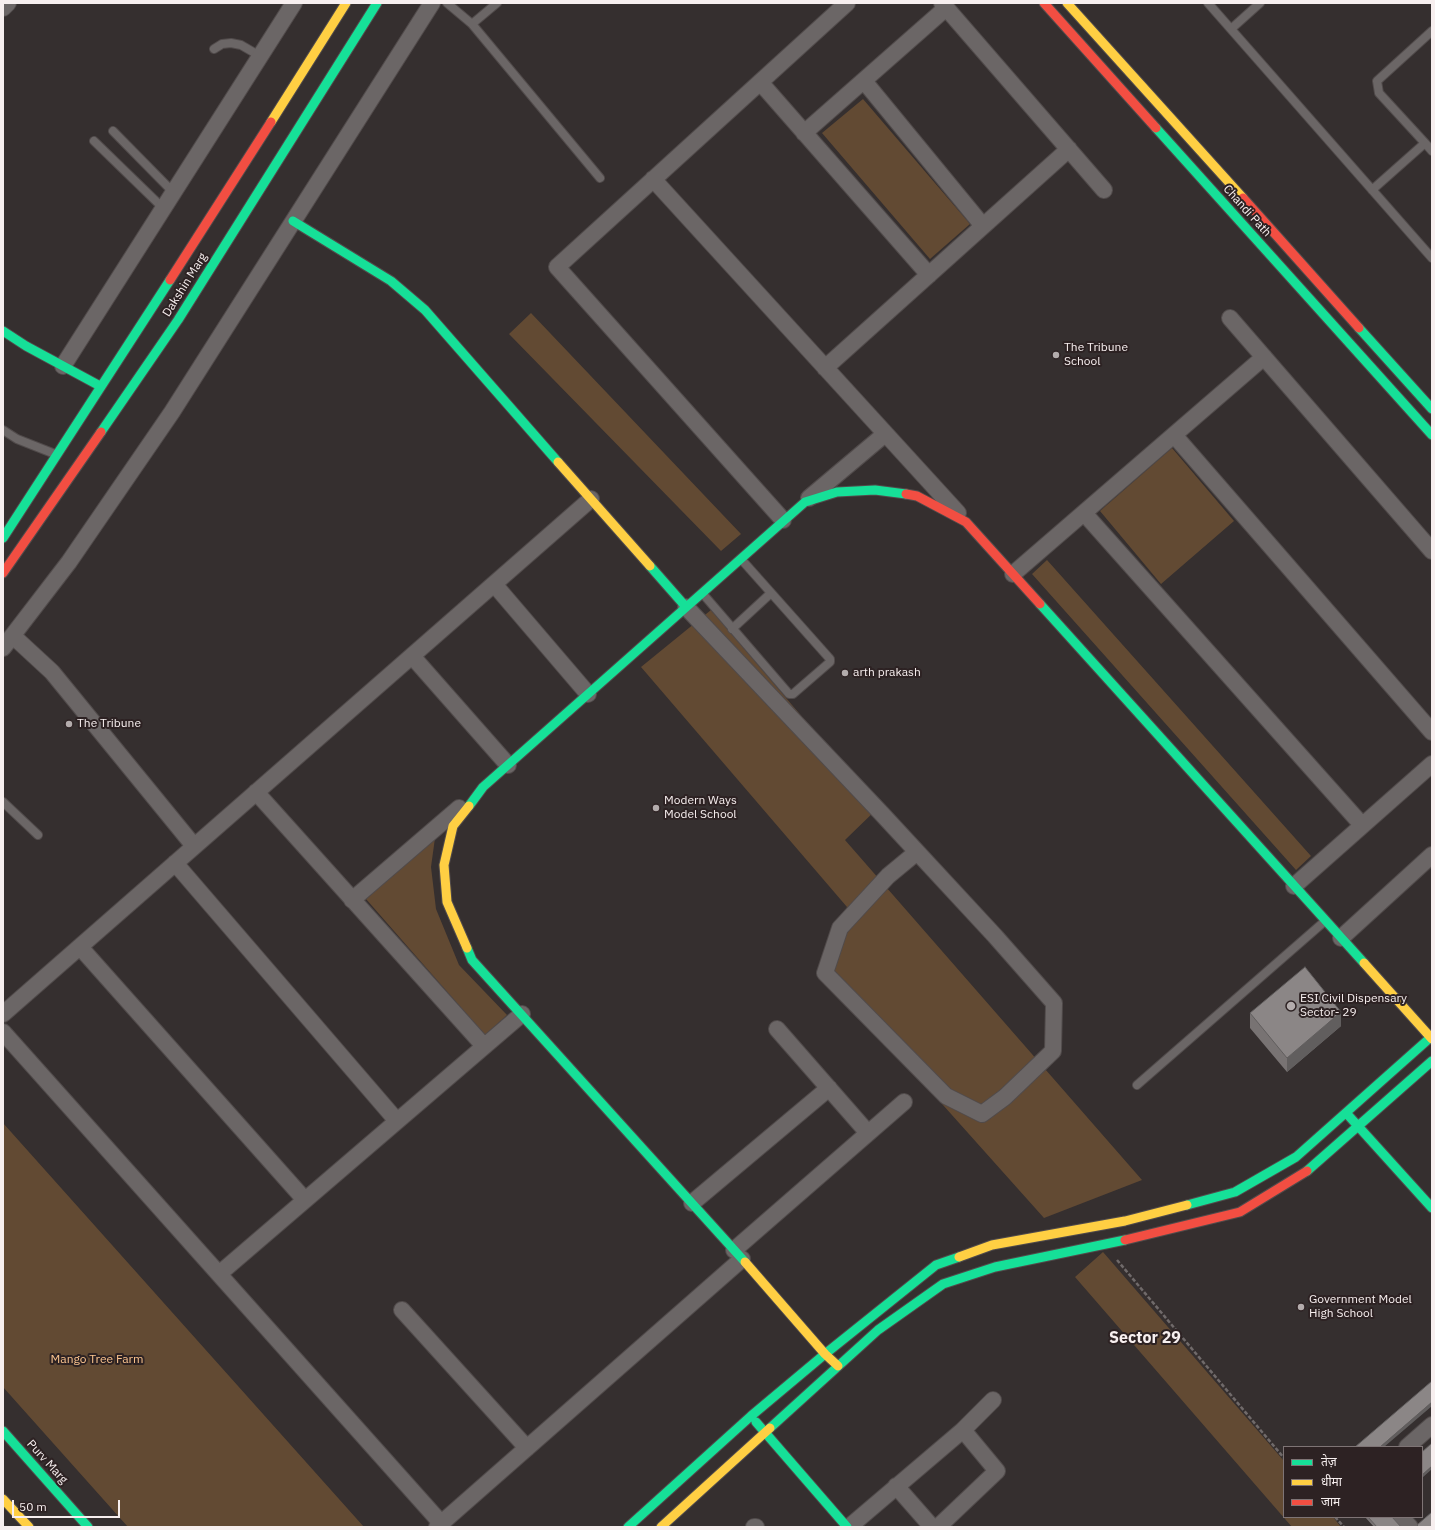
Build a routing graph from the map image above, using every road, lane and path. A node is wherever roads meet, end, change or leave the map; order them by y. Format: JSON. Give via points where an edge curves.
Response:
{"nodes":[{"id":1,"x":8,"y":3,"type":"edge"},
{"id":2,"x":294,"y":3,"type":"edge"},
{"id":3,"x":346,"y":3,"type":"edge"},
{"id":4,"x":377,"y":3,"type":"edge"},
{"id":5,"x":432,"y":3,"type":"edge"},
{"id":6,"x":447,"y":3,"type":"edge"},
{"id":7,"x":496,"y":3,"type":"edge"},
{"id":8,"x":847,"y":3,"type":"edge"},
{"id":9,"x":1044,"y":3,"type":"edge"},
{"id":10,"x":1067,"y":3,"type":"edge"},
{"id":11,"x":1208,"y":3,"type":"edge"},
{"id":12,"x":1260,"y":3,"type":"edge"},
{"id":13,"x":944,"y":5,"type":"edge"},
{"id":14,"x":3,"y":8,"type":"edge"},
{"id":15,"x":472,"y":24,"type":"junction"},
{"id":16,"x":1231,"y":29,"type":"junction"},
{"id":17,"x":1432,"y":31,"type":"edge"},
{"id":18,"x":214,"y":49,"type":"dead end"},
{"id":19,"x":260,"y":56,"type":"junction"},
{"id":20,"x":864,"y":81,"type":"junction"},
{"id":21,"x":760,"y":82,"type":"junction"},
{"id":22,"x":113,"y":131,"type":"dead end"},
{"id":23,"x":804,"y":133,"type":"junction"},
{"id":24,"x":94,"y":141,"type":"dead end"},
{"id":25,"x":1425,"y":143,"type":"junction"},
{"id":26,"x":1069,"y":149,"type":"junction"},
{"id":27,"x":1432,"y":151,"type":"edge"},
{"id":28,"x":600,"y":178,"type":"dead end"},
{"id":29,"x":653,"y":179,"type":"junction"},
{"id":30,"x":1104,"y":190,"type":"dead end"},
{"id":31,"x":1372,"y":190,"type":"junction"},
{"id":32,"x":173,"y":192,"type":"junction"},
{"id":33,"x":163,"y":208,"type":"junction"},
{"id":34,"x":293,"y":221,"type":"junction"},
{"id":35,"x":983,"y":226,"type":"junction"},
{"id":36,"x":1432,"y":258,"type":"edge"},
{"id":37,"x":929,"y":275,"type":"junction"},
{"id":38,"x":1230,"y":318,"type":"dead end"},
{"id":39,"x":3,"y":331,"type":"edge"},
{"id":40,"x":1264,"y":357,"type":"junction"},
{"id":41,"x":63,"y":366,"type":"junction"},
{"id":42,"x":825,"y":368,"type":"junction"},
{"id":43,"x":100,"y":386,"type":"junction"},
{"id":44,"x":1432,"y":408,"type":"edge"},
{"id":45,"x":3,"y":430,"type":"edge"},
{"id":46,"x":885,"y":434,"type":"junction"},
{"id":47,"x":1174,"y":435,"type":"junction"},
{"id":48,"x":1432,"y":435,"type":"edge"},
{"id":49,"x":57,"y":454,"type":"junction"},
{"id":50,"x":591,"y":499,"type":"junction"},
{"id":51,"x":804,"y":502,"type":"junction"},
{"id":52,"x":1084,"y":513,"type":"junction"},
{"id":53,"x":783,"y":520,"type":"junction"},
{"id":54,"x":966,"y":522,"type":"junction"},
{"id":55,"x":4,"y":534,"type":"edge"},
{"id":56,"x":1432,"y":551,"type":"edge"},
{"id":57,"x":740,"y":559,"type":"junction"},
{"id":58,"x":3,"y":573,"type":"edge"},
{"id":59,"x":1013,"y":574,"type":"junction"},
{"id":60,"x":494,"y":584,"type":"junction"},
{"id":61,"x":702,"y":593,"type":"junction"},
{"id":62,"x":771,"y":593,"type":"junction"},
{"id":63,"x":686,"y":607,"type":"junction"},
{"id":64,"x":732,"y":629,"type":"junction"},
{"id":65,"x":13,"y":636,"type":"junction"},
{"id":66,"x":3,"y":648,"type":"edge"},
{"id":67,"x":412,"y":656,"type":"junction"},
{"id":68,"x":588,"y":694,"type":"junction"},
{"id":69,"x":1432,"y":732,"type":"edge"},
{"id":70,"x":1432,"y":764,"type":"edge"},
{"id":71,"x":508,"y":765,"type":"junction"},
{"id":72,"x":483,"y":787,"type":"junction"},
{"id":73,"x":256,"y":792,"type":"junction"},
{"id":74,"x":3,"y":802,"type":"edge"},
{"id":75,"x":1362,"y":825,"type":"junction"},
{"id":76,"x":38,"y":835,"type":"dead end"},
{"id":77,"x":194,"y":846,"type":"junction"},
{"id":78,"x":917,"y":852,"type":"junction"},
{"id":79,"x":1432,"y":855,"type":"edge"},
{"id":80,"x":175,"y":863,"type":"junction"},
{"id":81,"x":1294,"y":886,"type":"junction"},
{"id":82,"x":352,"y":900,"type":"junction"},
{"id":83,"x":1325,"y":920,"type":"junction"},
{"id":84,"x":1341,"y":938,"type":"junction"},
{"id":85,"x":80,"y":947,"type":"junction"},
{"id":86,"x":3,"y":1014,"type":"edge"},
{"id":87,"x":522,"y":1014,"type":"junction"},
{"id":88,"x":777,"y":1029,"type":"dead end"},
{"id":89,"x":3,"y":1032,"type":"edge"},
{"id":90,"x":1431,"y":1038,"type":"edge"},
{"id":91,"x":484,"y":1046,"type":"junction"},
{"id":92,"x":1432,"y":1061,"type":"edge"},
{"id":93,"x":1138,"y":1085,"type":"dead end"},
{"id":94,"x":829,"y":1088,"type":"junction"},
{"id":95,"x":904,"y":1102,"type":"dead end"},
{"id":96,"x":1346,"y":1112,"type":"junction"},
{"id":97,"x":397,"y":1121,"type":"junction"},
{"id":98,"x":1358,"y":1126,"type":"junction"},
{"id":99,"x":868,"y":1133,"type":"junction"},
{"id":100,"x":305,"y":1200,"type":"junction"},
{"id":101,"x":692,"y":1203,"type":"junction"},
{"id":102,"x":1432,"y":1208,"type":"edge"},
{"id":103,"x":1104,"y":1244,"type":"junction"},
{"id":104,"x":738,"y":1255,"type":"junction"},
{"id":105,"x":219,"y":1274,"type":"junction"},
{"id":106,"x":402,"y":1310,"type":"dead end"},
{"id":107,"x":825,"y":1354,"type":"junction"},
{"id":108,"x":838,"y":1366,"type":"junction"},
{"id":109,"x":993,"y":1400,"type":"dead end"},
{"id":110,"x":751,"y":1416,"type":"junction"},
{"id":111,"x":1432,"y":1425,"type":"edge"},
{"id":112,"x":963,"y":1430,"type":"junction"},
{"id":113,"x":3,"y":1431,"type":"edge"},
{"id":114,"x":765,"y":1433,"type":"junction"},
{"id":115,"x":1408,"y":1446,"type":"edge"},
{"id":116,"x":527,"y":1448,"type":"junction"},
{"id":117,"x":1283,"y":1457,"type":"edge"},
{"id":118,"x":896,"y":1486,"type":"junction"},
{"id":119,"x":3,"y":1499,"type":"edge"},
{"id":120,"x":1336,"y":1518,"type":"edge"},
{"id":121,"x":1402,"y":1518,"type":"edge"},
{"id":122,"x":439,"y":1525,"type":"edge"},
{"id":123,"x":29,"y":1527,"type":"edge"},
{"id":124,"x":88,"y":1527,"type":"edge"},
{"id":125,"x":628,"y":1527,"type":"edge"},
{"id":126,"x":661,"y":1527,"type":"edge"},
{"id":127,"x":848,"y":1527,"type":"edge"},
{"id":128,"x":932,"y":1527,"type":"edge"},
{"id":129,"x":938,"y":1527,"type":"edge"},
{"id":130,"x":1344,"y":1527,"type":"edge"},
{"id":131,"x":1410,"y":1527,"type":"edge"}],
"edges":[{"from":1,"to":14,"type":"street"},
{"from":2,"to":19,"type":"street"},
{"from":3,"to":43,"type":"street","name":"Dakshin Marg","via":[[128,347]]},
{"from":4,"to":58,"type":"street","name":"Dakshin Marg","via":[[178,320]]},
{"from":5,"to":34,"type":"street"},
{"from":6,"to":15,"type":"lane"},
{"from":7,"to":15,"type":"lane"},
{"from":8,"to":21,"type":"street"},
{"from":9,"to":48,"type":"street","name":"Chandi Path"},
{"from":10,"to":44,"type":"street","name":"Chandi Path"},
{"from":11,"to":16,"type":"lane"},
{"from":12,"to":16,"type":"lane"},
{"from":13,"to":20,"type":"street"},
{"from":13,"to":26,"type":"street"},
{"from":15,"to":28,"type":"lane"},
{"from":16,"to":31,"type":"lane"},
{"from":17,"to":25,"type":"lane","via":[[1377,81],[1379,93]]},
{"from":18,"to":19,"type":"lane","via":[[222,44],[231,43],[241,45]]},
{"from":19,"to":32,"type":"street"},
{"from":20,"to":23,"type":"street"},
{"from":20,"to":35,"type":"street"},
{"from":21,"to":23,"type":"street"},
{"from":21,"to":29,"type":"street"},
{"from":22,"to":32,"type":"lane"},
{"from":23,"to":37,"type":"street"},
{"from":24,"to":33,"type":"lane"},
{"from":25,"to":27,"type":"lane"},
{"from":25,"to":31,"type":"lane"},
{"from":26,"to":30,"type":"street"},
{"from":26,"to":35,"type":"street"},
{"from":29,"to":42,"type":"street"},
{"from":29,"to":53,"type":"street","via":[[557,267]]},
{"from":31,"to":36,"type":"lane"},
{"from":32,"to":33,"type":"street"},
{"from":33,"to":41,"type":"street"},
{"from":34,"to":50,"type":"street","via":[[391,281],[425,310]]},
{"from":34,"to":65,"type":"street","via":[[172,412],[69,562]]},
{"from":35,"to":37,"type":"street"},
{"from":37,"to":42,"type":"street"},
{"from":38,"to":40,"type":"street"},
{"from":39,"to":41,"type":"street"},
{"from":40,"to":47,"type":"street"},
{"from":40,"to":56,"type":"street"},
{"from":41,"to":43,"type":"street"},
{"from":42,"to":46,"type":"street"},
{"from":43,"to":49,"type":"street","name":"Dakshin Marg"},
{"from":45,"to":49,"type":"lane","via":[[17,439]]},
{"from":46,"to":51,"type":"street"},
{"from":46,"to":54,"type":"street"},
{"from":47,"to":52,"type":"street"},
{"from":47,"to":69,"type":"street"},
{"from":49,"to":55,"type":"street","name":"Dakshin Marg"},
{"from":50,"to":60,"type":"street"},
{"from":50,"to":63,"type":"street"},
{"from":51,"to":53,"type":"street"},
{"from":51,"to":54,"type":"street","via":[[837,492],[875,490],[917,496]]},
{"from":52,"to":59,"type":"street"},
{"from":52,"to":75,"type":"street"},
{"from":53,"to":57,"type":"street"},
{"from":54,"to":59,"type":"street"},
{"from":57,"to":61,"type":"street"},
{"from":57,"to":62,"type":"lane"},
{"from":59,"to":81,"type":"street"},
{"from":60,"to":67,"type":"street"},
{"from":60,"to":68,"type":"street"},
{"from":61,"to":63,"type":"street"},
{"from":61,"to":64,"type":"lane"},
{"from":62,"to":64,"type":"lane"},
{"from":62,"to":64,"type":"lane","via":[[830,662],[793,694],[789,694]]},
{"from":63,"to":68,"type":"street"},
{"from":63,"to":78,"type":"street"},
{"from":65,"to":66,"type":"street"},
{"from":65,"to":77,"type":"street","via":[[52,672]]},
{"from":67,"to":71,"type":"street"},
{"from":67,"to":73,"type":"street"},
{"from":68,"to":71,"type":"street"},
{"from":70,"to":75,"type":"street"},
{"from":71,"to":72,"type":"street"},
{"from":72,"to":82,"type":"street"},
{"from":72,"to":87,"type":"street","via":[[453,826],[444,865],[447,902],[472,960]]},
{"from":73,"to":77,"type":"street"},
{"from":73,"to":82,"type":"street"},
{"from":74,"to":76,"type":"lane"},
{"from":75,"to":81,"type":"street"},
{"from":77,"to":80,"type":"street"},
{"from":78,"to":78,"type":"street","via":[[1054,1003],[1053,1051],[1005,1097],[982,1114],[946,1096],[825,973],[840,928],[888,876]]},
{"from":79,"to":84,"type":"street"},
{"from":80,"to":85,"type":"street"},
{"from":80,"to":97,"type":"street"},
{"from":81,"to":83,"type":"street"},
{"from":82,"to":91,"type":"street"},
{"from":83,"to":84,"type":"street"},
{"from":83,"to":93,"type":"lane"},
{"from":84,"to":90,"type":"street"},
{"from":85,"to":86,"type":"street"},
{"from":85,"to":100,"type":"street"},
{"from":87,"to":91,"type":"street"},
{"from":87,"to":101,"type":"street"},
{"from":88,"to":94,"type":"street"},
{"from":89,"to":105,"type":"street"},
{"from":90,"to":96,"type":"street"},
{"from":91,"to":97,"type":"street"},
{"from":92,"to":98,"type":"street"},
{"from":94,"to":99,"type":"street"},
{"from":94,"to":101,"type":"street"},
{"from":95,"to":99,"type":"street"},
{"from":96,"to":98,"type":"street"},
{"from":96,"to":107,"type":"street","via":[[1296,1157],[1235,1192],[1125,1220],[992,1245],[936,1265]]},
{"from":97,"to":100,"type":"street"},
{"from":98,"to":102,"type":"street"},
{"from":98,"to":103,"type":"street","via":[[1302,1175],[1240,1212]]},
{"from":99,"to":104,"type":"street"},
{"from":100,"to":105,"type":"street"},
{"from":101,"to":104,"type":"street"},
{"from":103,"to":108,"type":"street","via":[[995,1267],[943,1284],[878,1330]]},
{"from":103,"to":117,"type":"path"},
{"from":104,"to":107,"type":"street"},
{"from":104,"to":116,"type":"street"},
{"from":105,"to":122,"type":"street"},
{"from":106,"to":116,"type":"street"},
{"from":107,"to":108,"type":"street"},
{"from":107,"to":110,"type":"street"},
{"from":108,"to":114,"type":"street"},
{"from":109,"to":112,"type":"street"},
{"from":110,"to":114,"type":"street"},
{"from":110,"to":125,"type":"street"},
{"from":111,"to":115,"type":"street"},
{"from":112,"to":118,"type":"street"},
{"from":112,"to":129,"type":"street","via":[[997,1471]]},
{"from":113,"to":124,"type":"street","name":"Purv Marg"},
{"from":114,"to":126,"type":"street"},
{"from":114,"to":127,"type":"street"},
{"from":116,"to":122,"type":"street"},
{"from":118,"to":127,"type":"street"},
{"from":118,"to":128,"type":"street"},
{"from":119,"to":123,"type":"street"},
{"from":120,"to":130,"type":"path"},
{"from":121,"to":131,"type":"street"}]}
